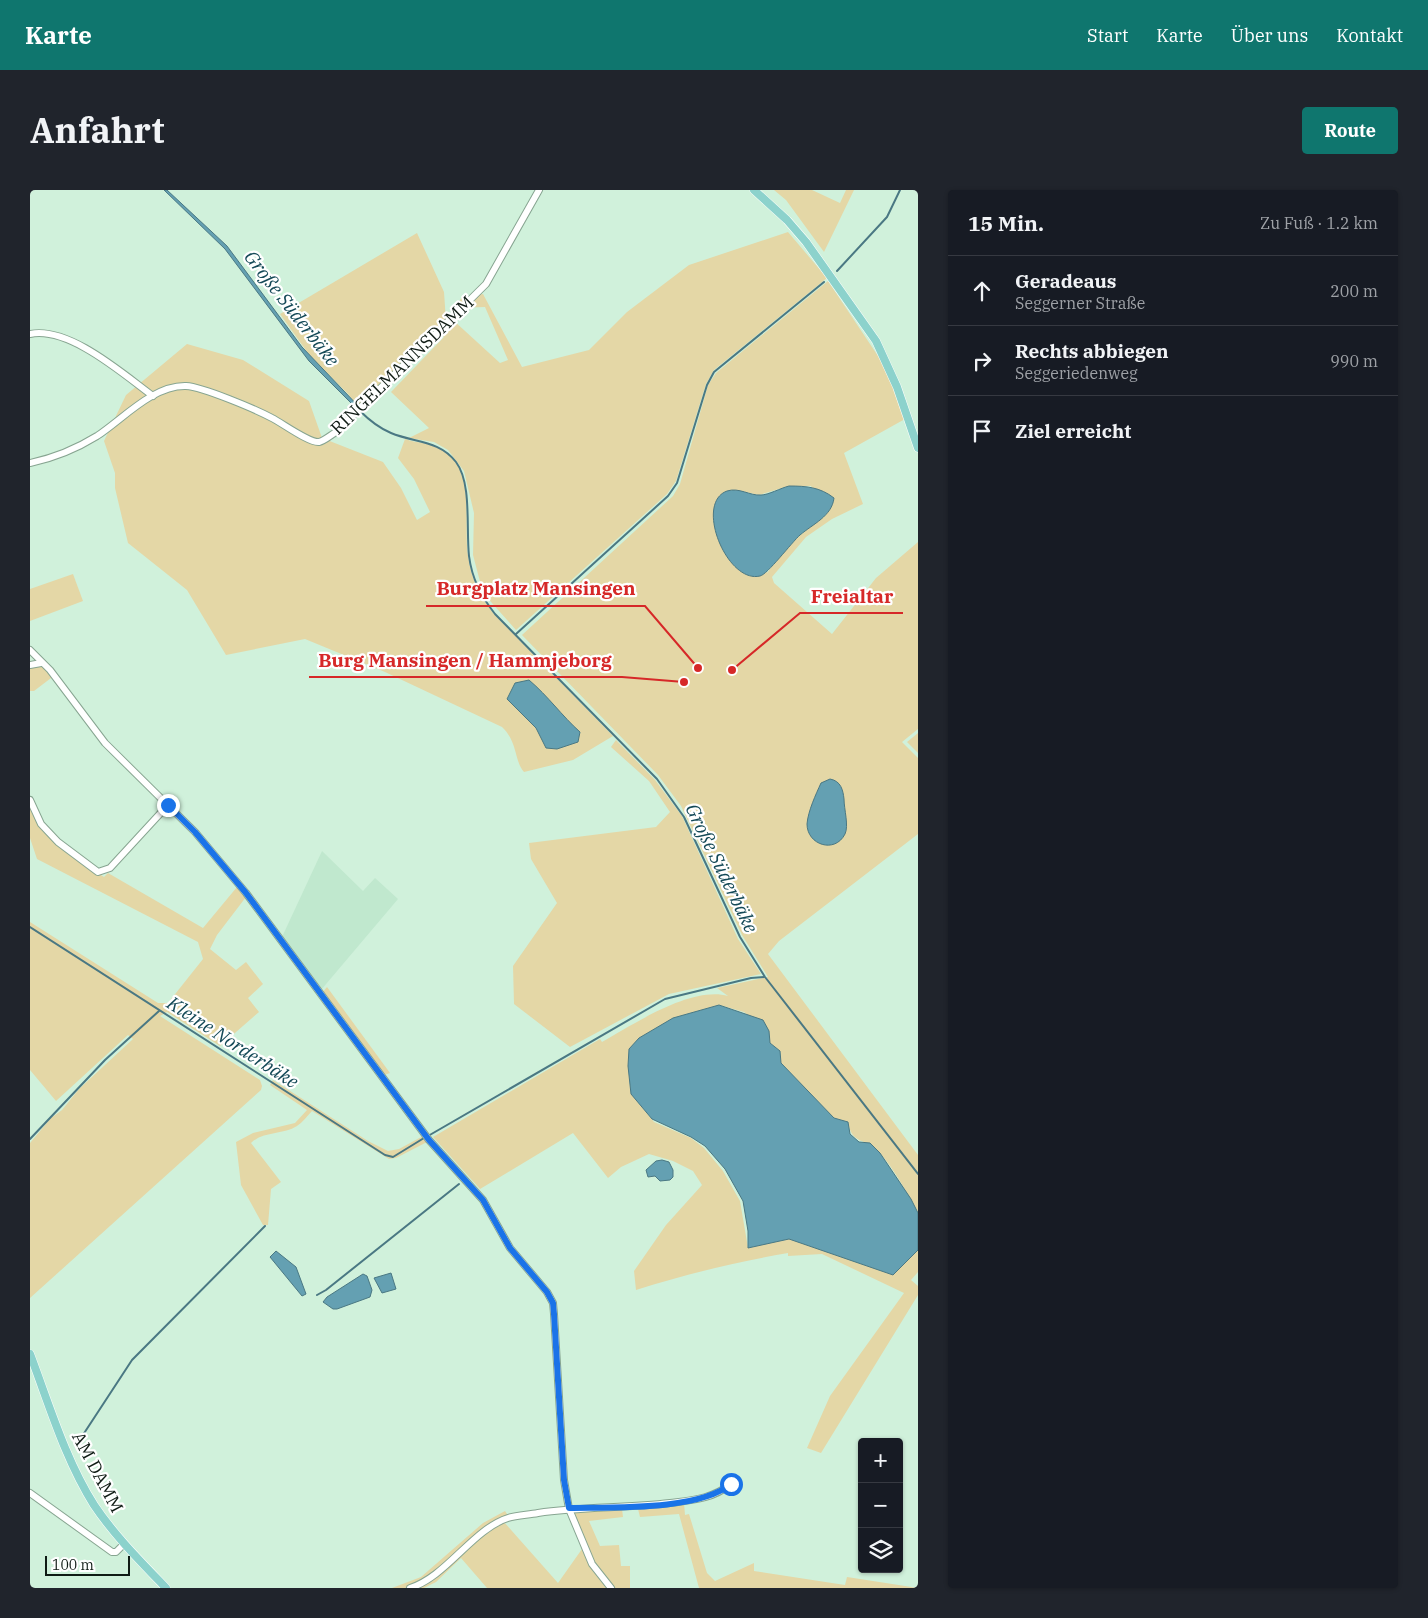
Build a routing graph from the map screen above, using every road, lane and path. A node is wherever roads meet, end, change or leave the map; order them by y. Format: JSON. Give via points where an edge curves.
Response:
{"nodes":[{"id":1,"x":539,"y":190,"type":"edge"},
{"id":2,"x":754,"y":190,"type":"edge"},
{"id":3,"x":30,"y":334,"type":"edge"},
{"id":4,"x":153,"y":396,"type":"junction"},
{"id":5,"x":918,"y":448,"type":"edge"},
{"id":6,"x":30,"y":463,"type":"edge"},
{"id":7,"x":30,"y":650,"type":"edge"},
{"id":8,"x":41,"y":663,"type":"junction"},
{"id":9,"x":30,"y":665,"type":"edge"},
{"id":10,"x":30,"y":800,"type":"edge"},
{"id":11,"x":168,"y":805,"type":"junction"},
{"id":12,"x":30,"y":1354,"type":"edge"},
{"id":13,"x":731,"y":1484,"type":"dead end"},
{"id":14,"x":30,"y":1493,"type":"edge"},
{"id":15,"x":569,"y":1508,"type":"junction"},
{"id":16,"x":124,"y":1544,"type":"junction"},
{"id":17,"x":166,"y":1588,"type":"edge"},
{"id":18,"x":410,"y":1588,"type":"edge"},
{"id":19,"x":611,"y":1588,"type":"edge"}],
"edges":[{"from":1,"to":4,"type":"street","name":"RINGELMANNSDAMM","via":[[486,284],[336,432],[320,442],[241,404],[191,387],[168,389]]},
{"from":2,"to":5,"type":"main road","via":[[806,242],[876,341],[898,387]]},
{"from":3,"to":4,"type":"street","via":[[59,336],[89,351]]},
{"from":4,"to":6,"type":"street","name":"RINGELMANNSDAMM","via":[[96,437],[54,458]]},
{"from":7,"to":8,"type":"street"},
{"from":8,"to":9,"type":"street"},
{"from":8,"to":11,"type":"street","via":[[46,664],[105,743]]},
{"from":10,"to":11,"type":"street","via":[[41,824],[58,842],[98,872],[110,868]]},
{"from":11,"to":15,"type":"street","via":[[246,893],[427,1137],[483,1200],[510,1248],[553,1303],[564,1480]]},
{"from":12,"to":16,"type":"main road","name":"AM DAMM","via":[[78,1474],[94,1504]]},
{"from":13,"to":15,"type":"street","via":[[703,1499],[640,1506]]},
{"from":14,"to":16,"type":"street","via":[[112,1552]]},
{"from":15,"to":18,"type":"street","via":[[508,1518],[494,1524],[428,1579]]},
{"from":15,"to":19,"type":"street","via":[[592,1564]]},
{"from":16,"to":17,"type":"main road","name":"AM DAMM"}]}
